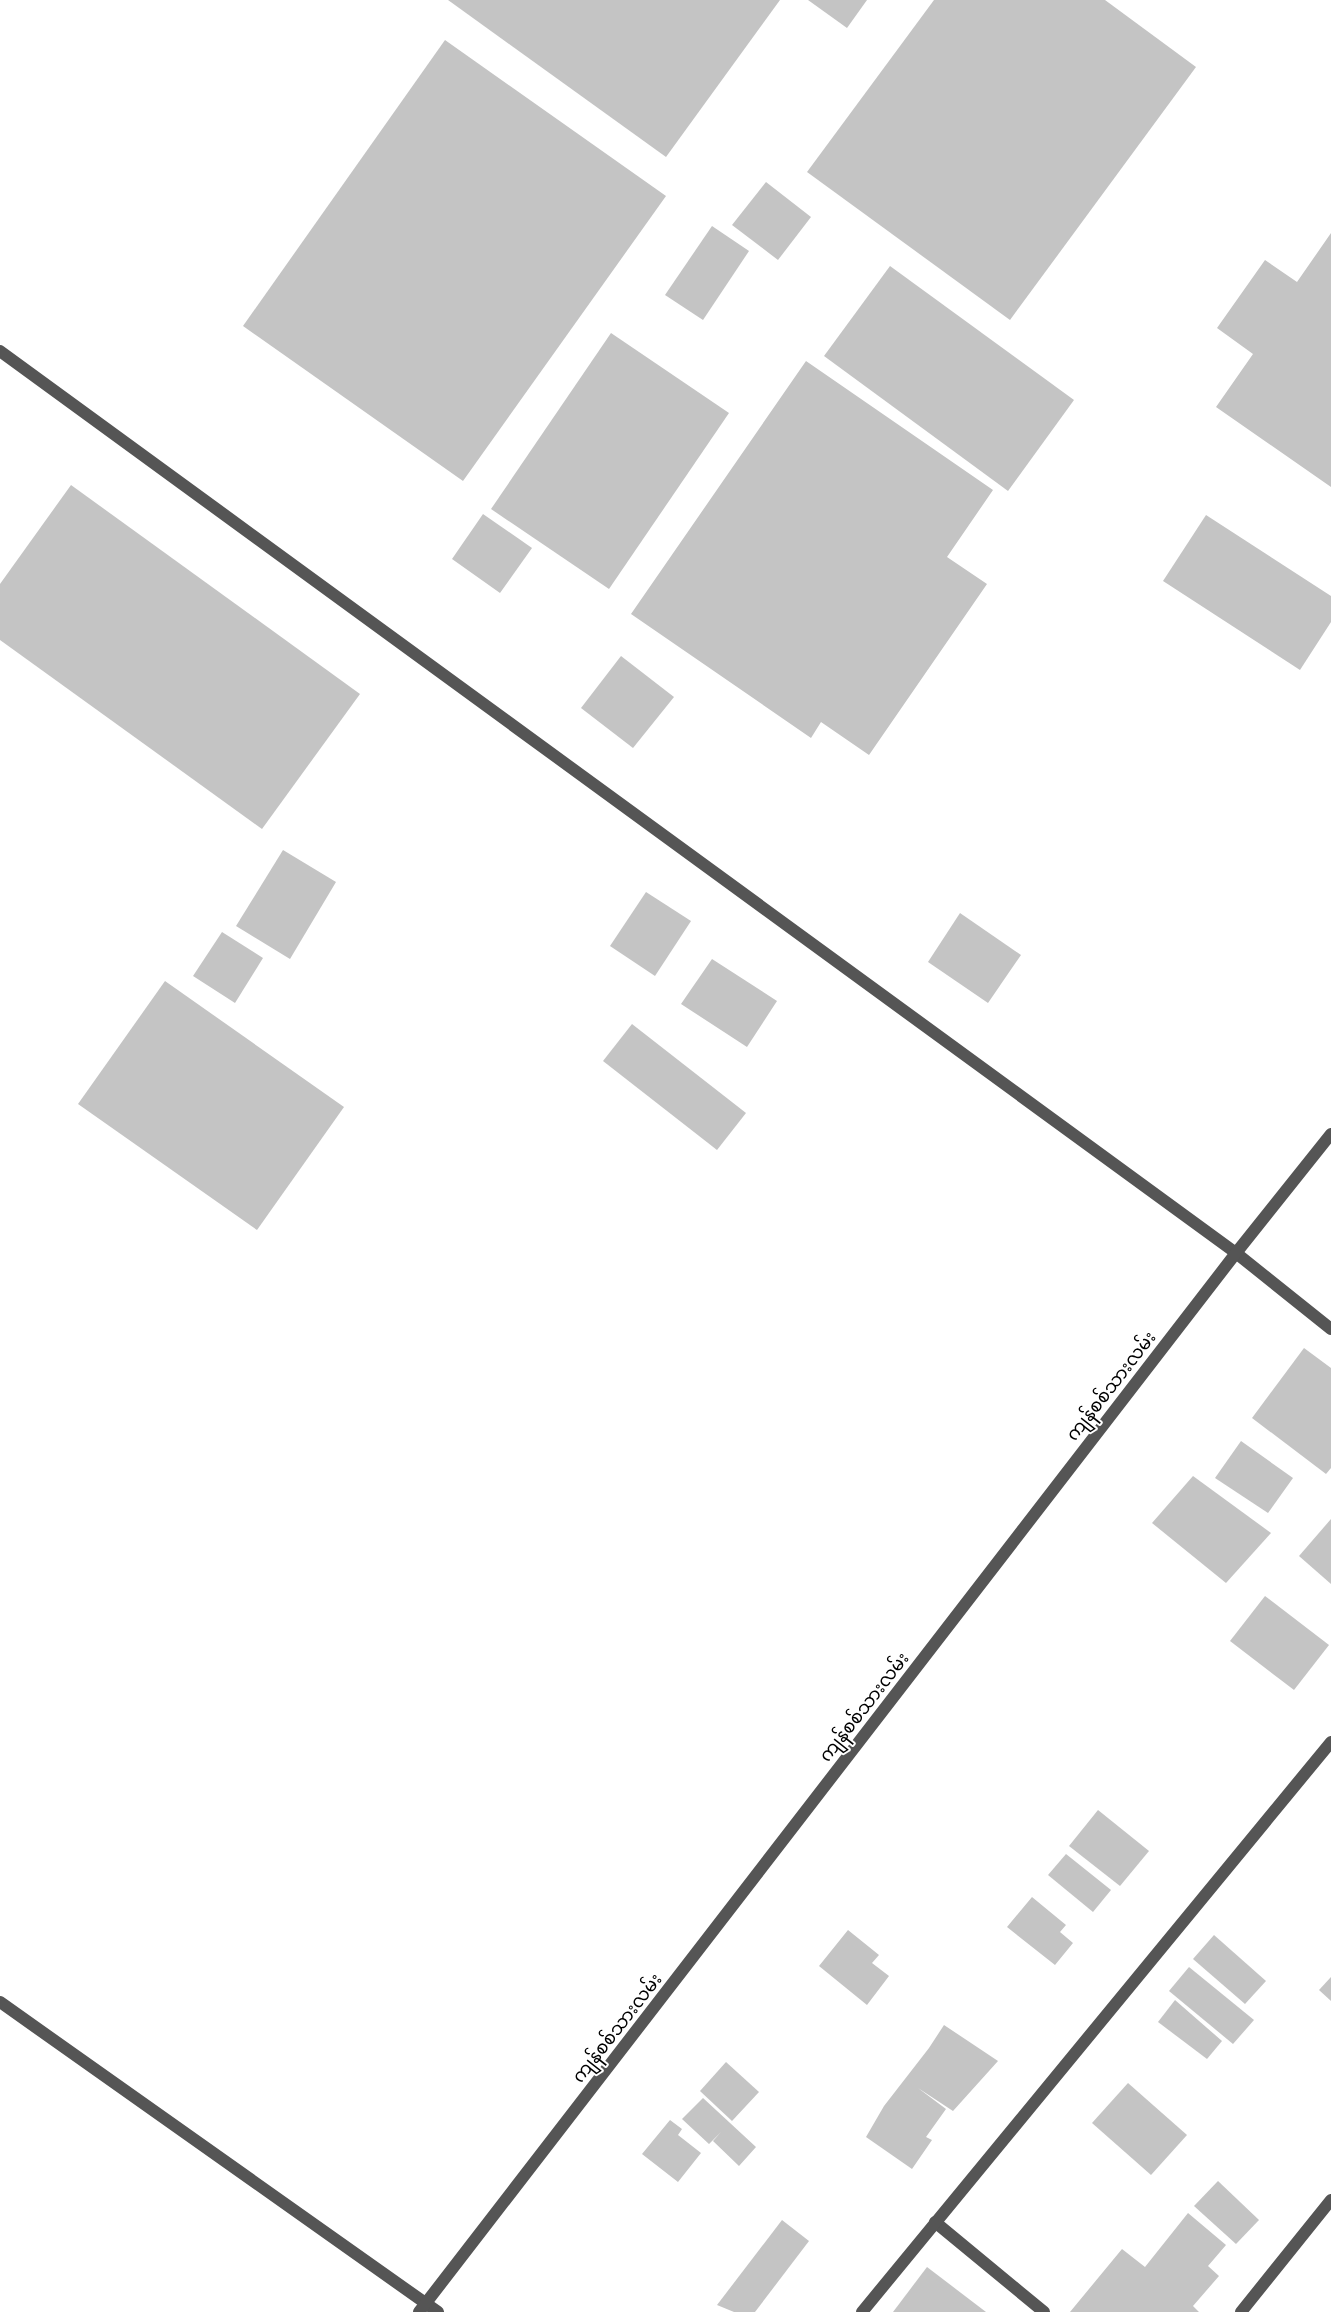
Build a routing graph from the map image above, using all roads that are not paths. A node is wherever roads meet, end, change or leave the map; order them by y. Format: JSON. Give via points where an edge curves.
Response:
{"nodes":[{"id":1,"x":0,"y":351,"type":"edge"},
{"id":2,"x":1331,"y":1134,"type":"edge"},
{"id":3,"x":1236,"y":1253,"type":"junction"},
{"id":4,"x":1331,"y":1329,"type":"edge"},
{"id":5,"x":1330,"y":1746,"type":"edge"},
{"id":6,"x":0,"y":2002,"type":"edge"},
{"id":7,"x":1331,"y":2200,"type":"edge"},
{"id":8,"x":936,"y":2222,"type":"junction"},
{"id":9,"x":423,"y":2308,"type":"edge"},
{"id":10,"x":438,"y":2312,"type":"edge"},
{"id":11,"x":862,"y":2312,"type":"edge"},
{"id":12,"x":1044,"y":2312,"type":"edge"},
{"id":13,"x":1242,"y":2312,"type":"edge"}],
"edges":[{"from":1,"to":3,"type":"street"},
{"from":2,"to":3,"type":"street","name":"ကျန်စစ်သားလမ်း"},
{"from":3,"to":4,"type":"street"},
{"from":3,"to":9,"type":"street","name":"ကျန်စစ်သားလမ်း"},
{"from":5,"to":8,"type":"street"},
{"from":6,"to":9,"type":"street"},
{"from":7,"to":13,"type":"street"},
{"from":8,"to":11,"type":"street"},
{"from":8,"to":12,"type":"street"},
{"from":9,"to":10,"type":"street"}]}
